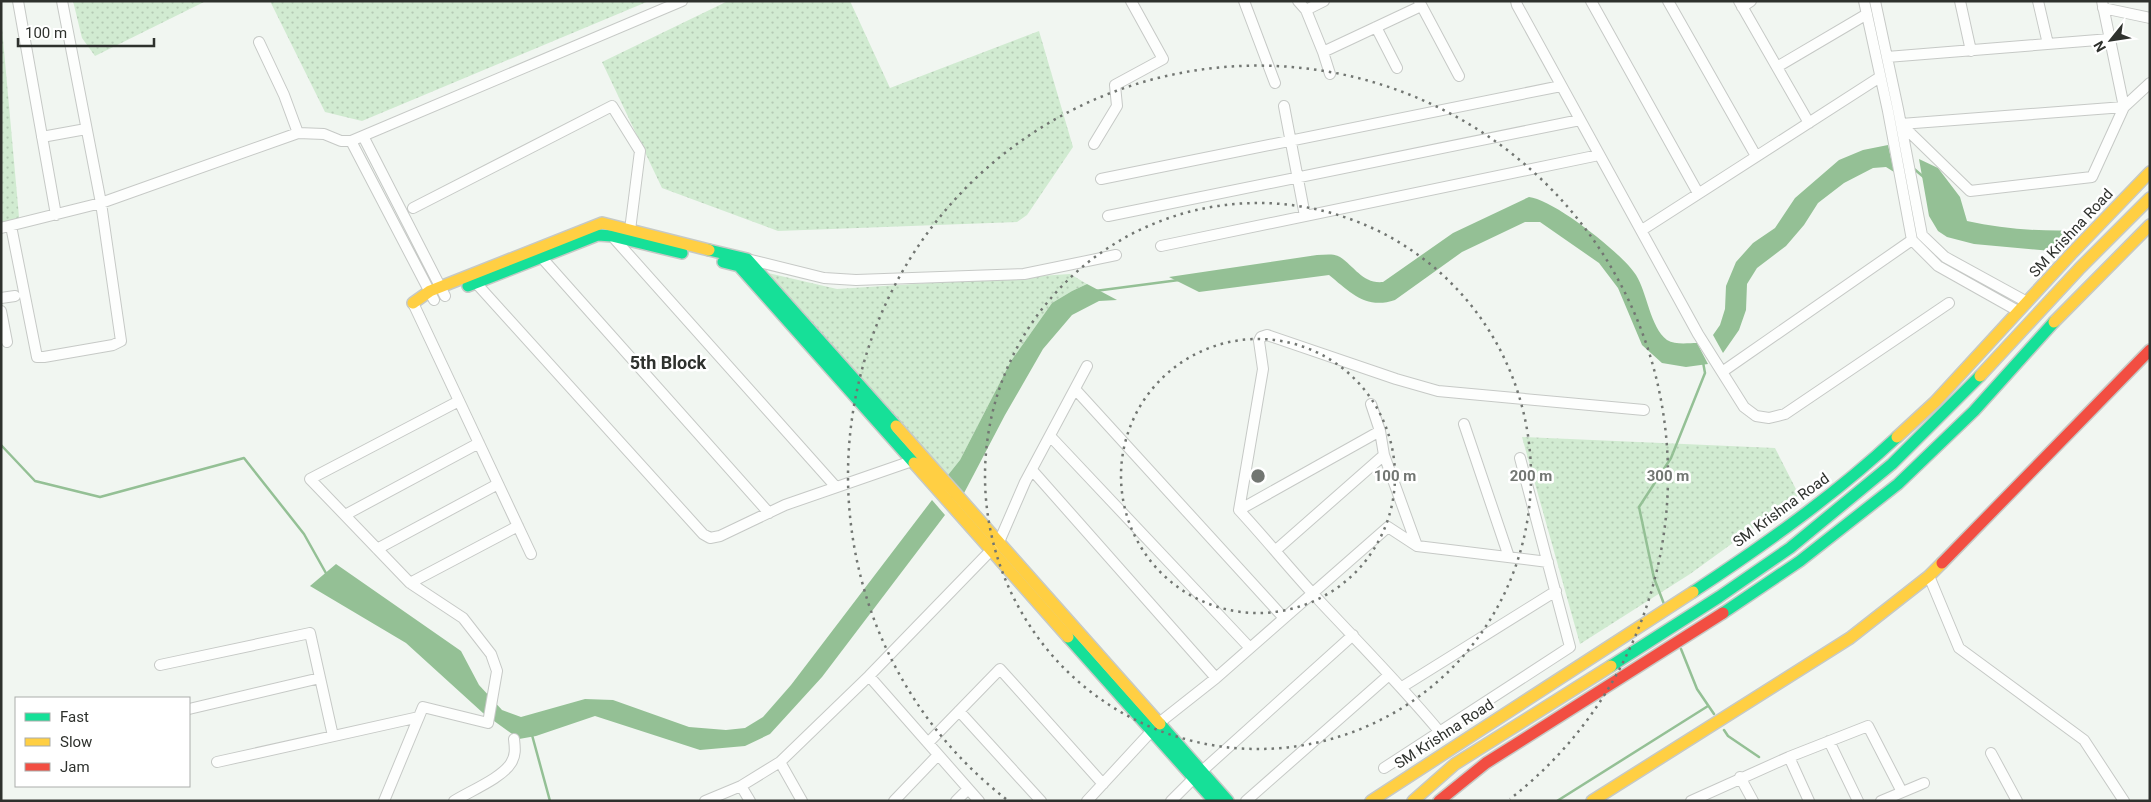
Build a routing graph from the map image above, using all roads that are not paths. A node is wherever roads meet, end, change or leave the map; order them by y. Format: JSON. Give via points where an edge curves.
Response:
{"nodes":[{"id":1,"x":18,"y":1,"type":"edge"},
{"id":2,"x":62,"y":1,"type":"edge"},
{"id":3,"x":682,"y":1,"type":"edge"},
{"id":4,"x":1132,"y":1,"type":"edge"},
{"id":5,"x":1244,"y":1,"type":"edge"},
{"id":6,"x":1298,"y":1,"type":"edge"},
{"id":7,"x":1324,"y":1,"type":"edge"},
{"id":8,"x":1516,"y":1,"type":"edge"},
{"id":9,"x":1591,"y":1,"type":"edge"},
{"id":10,"x":1668,"y":1,"type":"edge"},
{"id":11,"x":1751,"y":1,"type":"edge"},
{"id":12,"x":1864,"y":1,"type":"edge"},
{"id":13,"x":1875,"y":1,"type":"edge"},
{"id":14,"x":1960,"y":1,"type":"edge"},
{"id":15,"x":2038,"y":1,"type":"edge"},
{"id":16,"x":1420,"y":3,"type":"edge"},
{"id":17,"x":1740,"y":4,"type":"edge"},
{"id":18,"x":2102,"y":5,"type":"edge"},
{"id":19,"x":1306,"y":10,"type":"junction"},
{"id":20,"x":1867,"y":14,"type":"junction"},
{"id":21,"x":2150,"y":18,"type":"edge"},
{"id":22,"x":1376,"y":27,"type":"junction"},
{"id":23,"x":2110,"y":39,"type":"junction"},
{"id":24,"x":260,"y":42,"type":"dead end"},
{"id":25,"x":2048,"y":44,"type":"junction"},
{"id":26,"x":1971,"y":51,"type":"junction"},
{"id":27,"x":1323,"y":52,"type":"junction"},
{"id":28,"x":1887,"y":57,"type":"junction"},
{"id":29,"x":1777,"y":67,"type":"junction"},
{"id":30,"x":1397,"y":68,"type":"dead end"},
{"id":31,"x":1330,"y":74,"type":"dead end"},
{"id":32,"x":1459,"y":76,"type":"dead end"},
{"id":33,"x":1880,"y":77,"type":"junction"},
{"id":34,"x":1275,"y":83,"type":"dead end"},
{"id":35,"x":2150,"y":83,"type":"edge"},
{"id":36,"x":1561,"y":86,"type":"junction"},
{"id":37,"x":1284,"y":106,"type":"dead end"},
{"id":38,"x":2124,"y":107,"type":"junction"},
{"id":39,"x":1888,"y":111,"type":"junction"},
{"id":40,"x":1580,"y":120,"type":"junction"},
{"id":41,"x":1809,"y":123,"type":"junction"},
{"id":42,"x":1901,"y":124,"type":"junction"},
{"id":43,"x":86,"y":129,"type":"junction"},
{"id":44,"x":298,"y":133,"type":"junction"},
{"id":45,"x":363,"y":136,"type":"junction"},
{"id":46,"x":42,"y":137,"type":"junction"},
{"id":47,"x":351,"y":141,"type":"junction"},
{"id":48,"x":1291,"y":141,"type":"junction"},
{"id":49,"x":1094,"y":144,"type":"dead end"},
{"id":50,"x":1599,"y":155,"type":"junction"},
{"id":51,"x":1756,"y":156,"type":"junction"},
{"id":52,"x":2150,"y":172,"type":"edge"},
{"id":53,"x":1298,"y":177,"type":"junction"},
{"id":54,"x":1101,"y":179,"type":"dead end"},
{"id":55,"x":1698,"y":193,"type":"junction"},
{"id":56,"x":2150,"y":198,"type":"edge"},
{"id":57,"x":101,"y":203,"type":"junction"},
{"id":58,"x":413,"y":208,"type":"dead end"},
{"id":59,"x":56,"y":215,"type":"junction"},
{"id":60,"x":1108,"y":216,"type":"dead end"},
{"id":61,"x":1306,"y":216,"type":"junction"},
{"id":62,"x":602,"y":223,"type":"junction"},
{"id":63,"x":2150,"y":225,"type":"edge"},
{"id":64,"x":6,"y":227,"type":"edge"},
{"id":65,"x":630,"y":230,"type":"junction"},
{"id":66,"x":1642,"y":230,"type":"junction"},
{"id":67,"x":612,"y":236,"type":"junction"},
{"id":68,"x":1912,"y":240,"type":"junction"},
{"id":69,"x":1161,"y":246,"type":"dead end"},
{"id":70,"x":1116,"y":255,"type":"dead end"},
{"id":71,"x":542,"y":258,"type":"junction"},
{"id":72,"x":743,"y":262,"type":"junction"},
{"id":73,"x":476,"y":283,"type":"junction"},
{"id":74,"x":443,"y":291,"type":"junction"},
{"id":75,"x":15,"y":296,"type":"dead end"},
{"id":76,"x":432,"y":296,"type":"junction"},
{"id":77,"x":1,"y":298,"type":"edge"},
{"id":78,"x":2027,"y":302,"type":"junction"},
{"id":79,"x":413,"y":303,"type":"joint"},
{"id":80,"x":1949,"y":303,"type":"dead end"},
{"id":81,"x":1,"y":311,"type":"edge"},
{"id":82,"x":2018,"y":311,"type":"junction"},
{"id":83,"x":7,"y":342,"type":"dead end"},
{"id":84,"x":2150,"y":350,"type":"edge"},
{"id":85,"x":1087,"y":366,"type":"dead end"},
{"id":86,"x":1722,"y":372,"type":"junction"},
{"id":87,"x":1075,"y":389,"type":"junction"},
{"id":88,"x":459,"y":401,"type":"junction"},
{"id":89,"x":1371,"y":404,"type":"dead end"},
{"id":90,"x":1644,"y":410,"type":"dead end"},
{"id":91,"x":1464,"y":424,"type":"dead end"},
{"id":92,"x":1380,"y":431,"type":"junction"},
{"id":93,"x":1050,"y":436,"type":"junction"},
{"id":94,"x":479,"y":443,"type":"junction"},
{"id":95,"x":1384,"y":455,"type":"junction"},
{"id":96,"x":1520,"y":458,"type":"dead end"},
{"id":97,"x":912,"y":461,"type":"junction"},
{"id":98,"x":1032,"y":470,"type":"junction"},
{"id":99,"x":498,"y":484,"type":"junction"},
{"id":100,"x":836,"y":487,"type":"junction"},
{"id":101,"x":1239,"y":510,"type":"junction"},
{"id":102,"x":769,"y":513,"type":"junction"},
{"id":103,"x":344,"y":515,"type":"junction"},
{"id":104,"x":518,"y":526,"type":"junction"},
{"id":105,"x":994,"y":546,"type":"junction"},
{"id":106,"x":1417,"y":546,"type":"junction"},
{"id":107,"x":377,"y":549,"type":"junction"},
{"id":108,"x":1276,"y":550,"type":"junction"},
{"id":109,"x":531,"y":554,"type":"dead end"},
{"id":110,"x":1509,"y":557,"type":"junction"},
{"id":111,"x":1548,"y":562,"type":"junction"},
{"id":112,"x":1929,"y":576,"type":"junction"},
{"id":113,"x":410,"y":583,"type":"junction"},
{"id":114,"x":1556,"y":591,"type":"junction"},
{"id":115,"x":1314,"y":594,"type":"junction"},
{"id":116,"x":1284,"y":617,"type":"junction"},
{"id":117,"x":1353,"y":635,"type":"junction"},
{"id":118,"x":1250,"y":648,"type":"junction"},
{"id":119,"x":160,"y":665,"type":"dead end"},
{"id":120,"x":1388,"y":675,"type":"junction"},
{"id":121,"x":869,"y":676,"type":"junction"},
{"id":122,"x":320,"y":678,"type":"junction"},
{"id":123,"x":1216,"y":678,"type":"junction"},
{"id":124,"x":1402,"y":688,"type":"junction"},
{"id":125,"x":190,"y":709,"type":"edge"},
{"id":126,"x":959,"y":711,"type":"junction"},
{"id":127,"x":419,"y":717,"type":"junction"},
{"id":128,"x":1155,"y":727,"type":"junction"},
{"id":129,"x":1439,"y":731,"type":"junction"},
{"id":130,"x":333,"y":736,"type":"junction"},
{"id":131,"x":514,"y":739,"type":"dead end"},
{"id":132,"x":1829,"y":741,"type":"junction"},
{"id":133,"x":928,"y":743,"type":"junction"},
{"id":134,"x":1991,"y":753,"type":"dead end"},
{"id":135,"x":938,"y":755,"type":"junction"},
{"id":136,"x":1789,"y":756,"type":"junction"},
{"id":137,"x":217,"y":762,"type":"dead end"},
{"id":138,"x":780,"y":762,"type":"junction"},
{"id":139,"x":1384,"y":768,"type":"dead end"},
{"id":140,"x":1198,"y":774,"type":"junction"},
{"id":141,"x":1740,"y":777,"type":"junction"},
{"id":142,"x":1924,"y":782,"type":"dead end"},
{"id":143,"x":1103,"y":784,"type":"junction"},
{"id":144,"x":741,"y":786,"type":"junction"},
{"id":145,"x":968,"y":789,"type":"junction"},
{"id":146,"x":1902,"y":792,"type":"junction"},
{"id":147,"x":459,"y":799,"type":"edge"},
{"id":148,"x":384,"y":801,"type":"edge"},
{"id":149,"x":705,"y":801,"type":"edge"},
{"id":150,"x":750,"y":801,"type":"edge"},
{"id":151,"x":802,"y":801,"type":"edge"},
{"id":152,"x":894,"y":801,"type":"edge"},
{"id":153,"x":956,"y":801,"type":"edge"},
{"id":154,"x":978,"y":801,"type":"edge"},
{"id":155,"x":1040,"y":801,"type":"edge"},
{"id":156,"x":1087,"y":801,"type":"edge"},
{"id":157,"x":1171,"y":801,"type":"edge"},
{"id":158,"x":1214,"y":801,"type":"edge"},
{"id":159,"x":1228,"y":801,"type":"edge"},
{"id":160,"x":1246,"y":801,"type":"edge"},
{"id":161,"x":1371,"y":801,"type":"edge"},
{"id":162,"x":1413,"y":801,"type":"edge"},
{"id":163,"x":1439,"y":801,"type":"edge"},
{"id":164,"x":1592,"y":801,"type":"edge"},
{"id":165,"x":1691,"y":801,"type":"edge"},
{"id":166,"x":1753,"y":801,"type":"edge"},
{"id":167,"x":1809,"y":801,"type":"edge"},
{"id":168,"x":1858,"y":801,"type":"edge"},
{"id":169,"x":1881,"y":801,"type":"edge"},
{"id":170,"x":2017,"y":801,"type":"edge"},
{"id":171,"x":2124,"y":801,"type":"edge"}],
"edges":[{"from":1,"to":46,"type":"street"},
{"from":2,"to":43,"type":"street"},
{"from":3,"to":45,"type":"street"},
{"from":4,"to":49,"type":"street","via":[[1163,59],[1115,84],[1117,106]]},
{"from":5,"to":34,"type":"street"},
{"from":6,"to":19,"type":"street"},
{"from":7,"to":19,"type":"street"},
{"from":8,"to":36,"type":"street"},
{"from":9,"to":55,"type":"street"},
{"from":10,"to":51,"type":"street"},
{"from":11,"to":17,"type":"street"},
{"from":12,"to":20,"type":"street"},
{"from":13,"to":28,"type":"street"},
{"from":14,"to":26,"type":"street"},
{"from":15,"to":25,"type":"street"},
{"from":16,"to":22,"type":"street"},
{"from":16,"to":32,"type":"street"},
{"from":17,"to":29,"type":"street"},
{"from":18,"to":21,"type":"street"},
{"from":18,"to":23,"type":"street"},
{"from":19,"to":27,"type":"street"},
{"from":20,"to":29,"type":"street"},
{"from":20,"to":33,"type":"street"},
{"from":22,"to":27,"type":"street"},
{"from":22,"to":30,"type":"street"},
{"from":23,"to":25,"type":"street"},
{"from":23,"to":38,"type":"street"},
{"from":24,"to":44,"type":"street"},
{"from":25,"to":26,"type":"street"},
{"from":26,"to":28,"type":"street"},
{"from":27,"to":31,"type":"street"},
{"from":28,"to":42,"type":"street"},
{"from":29,"to":41,"type":"street"},
{"from":33,"to":39,"type":"street"},
{"from":33,"to":41,"type":"street"},
{"from":35,"to":38,"type":"street"},
{"from":36,"to":40,"type":"street"},
{"from":36,"to":48,"type":"street"},
{"from":37,"to":48,"type":"street"},
{"from":38,"to":42,"type":"street"},
{"from":38,"to":42,"type":"street","via":[[2092,177],[1970,192]]},
{"from":39,"to":42,"type":"street"},
{"from":39,"to":68,"type":"street"},
{"from":40,"to":50,"type":"street"},
{"from":40,"to":53,"type":"street"},
{"from":41,"to":51,"type":"street"},
{"from":42,"to":78,"type":"street","via":[[1922,235],[1945,257]]},
{"from":43,"to":46,"type":"street"},
{"from":43,"to":57,"type":"street"},
{"from":44,"to":47,"type":"street","via":[[324,134],[341,141]]},
{"from":44,"to":57,"type":"street"},
{"from":45,"to":47,"type":"street"},
{"from":45,"to":74,"type":"street"},
{"from":46,"to":59,"type":"street"},
{"from":47,"to":76,"type":"street"},
{"from":48,"to":53,"type":"street"},
{"from":48,"to":54,"type":"street"},
{"from":50,"to":61,"type":"street"},
{"from":50,"to":66,"type":"street"},
{"from":51,"to":55,"type":"street"},
{"from":52,"to":78,"type":"main road","name":"SM Krishna Road"},
{"from":53,"to":60,"type":"street"},
{"from":53,"to":61,"type":"street"},
{"from":55,"to":66,"type":"street"},
{"from":56,"to":162,"type":"main road","name":"SM Krishna Road","via":[[1965,392],[1898,457],[1790,548],[1719,598],[1455,764]]},
{"from":57,"to":59,"type":"street"},
{"from":57,"to":64,"type":"street","via":[[121,340],[113,345],[37,356]]},
{"from":58,"to":65,"type":"street","via":[[612,106],[640,152]]},
{"from":59,"to":64,"type":"street"},
{"from":61,"to":69,"type":"street"},
{"from":62,"to":65,"type":"main road"},
{"from":62,"to":67,"type":"street"},
{"from":62,"to":74,"type":"main road"},
{"from":63,"to":163,"type":"main road","via":[[2031,346],[1974,411],[1898,484],[1800,561],[1486,763]]},
{"from":65,"to":72,"type":"main road"},
{"from":66,"to":86,"type":"street"},
{"from":67,"to":71,"type":"main road","via":[[598,235]]},
{"from":67,"to":72,"type":"main road"},
{"from":67,"to":100,"type":"street"},
{"from":68,"to":82,"type":"street","via":[[1938,266]]},
{"from":68,"to":86,"type":"street"},
{"from":70,"to":72,"type":"street","via":[[1024,274],[856,280],[824,278]]},
{"from":71,"to":73,"type":"main road"},
{"from":71,"to":102,"type":"street"},
{"from":72,"to":97,"type":"main road"},
{"from":72,"to":105,"type":"main road"},
{"from":73,"to":74,"type":"main road"},
{"from":73,"to":102,"type":"street","via":[[703,534],[710,538],[720,536]]},
{"from":74,"to":76,"type":"main road"},
{"from":75,"to":77,"type":"street"},
{"from":76,"to":79,"type":"main road"},
{"from":78,"to":82,"type":"main road","name":"SM Krishna Road"},
{"from":79,"to":88,"type":"street"},
{"from":80,"to":86,"type":"street","via":[[1785,414],[1769,418],[1756,416],[1744,407]]},
{"from":81,"to":83,"type":"street"},
{"from":82,"to":161,"type":"main road","name":"SM Krishna Road","via":[[1934,402],[1867,465],[1779,532],[1717,576]]},
{"from":84,"to":112,"type":"main road"},
{"from":85,"to":87,"type":"street"},
{"from":87,"to":93,"type":"street"},
{"from":87,"to":116,"type":"street"},
{"from":88,"to":94,"type":"street"},
{"from":88,"to":103,"type":"street","via":[[310,479]]},
{"from":89,"to":92,"type":"street"},
{"from":90,"to":101,"type":"street","via":[[1438,391],[1267,335],[1259,341],[1263,370]]},
{"from":91,"to":110,"type":"street"},
{"from":92,"to":95,"type":"street"},
{"from":92,"to":101,"type":"street"},
{"from":93,"to":98,"type":"street"},
{"from":93,"to":118,"type":"street"},
{"from":94,"to":99,"type":"street"},
{"from":94,"to":103,"type":"street"},
{"from":95,"to":106,"type":"street"},
{"from":95,"to":108,"type":"street"},
{"from":96,"to":111,"type":"street"},
{"from":97,"to":100,"type":"street"},
{"from":97,"to":105,"type":"main road"},
{"from":98,"to":105,"type":"street"},
{"from":98,"to":123,"type":"street"},
{"from":99,"to":104,"type":"street"},
{"from":99,"to":107,"type":"street"},
{"from":100,"to":102,"type":"street"},
{"from":101,"to":108,"type":"street"},
{"from":103,"to":107,"type":"street"},
{"from":104,"to":109,"type":"street"},
{"from":104,"to":113,"type":"street"},
{"from":105,"to":121,"type":"street"},
{"from":105,"to":128,"type":"main road"},
{"from":106,"to":110,"type":"street"},
{"from":106,"to":115,"type":"street","via":[[1388,527]]},
{"from":107,"to":113,"type":"street"},
{"from":108,"to":115,"type":"street"},
{"from":110,"to":111,"type":"street"},
{"from":111,"to":114,"type":"street"},
{"from":112,"to":164,"type":"main road","via":[[1850,638]]},
{"from":112,"to":171,"type":"street","via":[[1959,648],[2084,740]]},
{"from":113,"to":127,"type":"street","via":[[463,618],[491,654],[497,671],[488,723],[423,707]]},
{"from":114,"to":124,"type":"street"},
{"from":114,"to":129,"type":"street","via":[[1570,647]]},
{"from":115,"to":116,"type":"street"},
{"from":115,"to":117,"type":"street"},
{"from":116,"to":118,"type":"street"},
{"from":117,"to":120,"type":"street"},
{"from":117,"to":140,"type":"street"},
{"from":118,"to":123,"type":"street"},
{"from":119,"to":122,"type":"street","via":[[310,633]]},
{"from":120,"to":124,"type":"street"},
{"from":120,"to":160,"type":"street"},
{"from":121,"to":133,"type":"street"},
{"from":121,"to":138,"type":"street"},
{"from":122,"to":125,"type":"street"},
{"from":122,"to":130,"type":"street"},
{"from":123,"to":128,"type":"street"},
{"from":124,"to":129,"type":"street"},
{"from":126,"to":133,"type":"street"},
{"from":126,"to":143,"type":"street","via":[[1000,669]]},
{"from":126,"to":155,"type":"street"},
{"from":127,"to":130,"type":"street"},
{"from":127,"to":148,"type":"street"},
{"from":128,"to":140,"type":"main road"},
{"from":128,"to":143,"type":"street"},
{"from":129,"to":139,"type":"street"},
{"from":130,"to":137,"type":"street"},
{"from":131,"to":147,"type":"street","via":[[515,752],[511,763]]},
{"from":132,"to":136,"type":"street"},
{"from":132,"to":146,"type":"street","via":[[1868,726]]},
{"from":132,"to":168,"type":"street"},
{"from":133,"to":135,"type":"street"},
{"from":134,"to":170,"type":"street"},
{"from":135,"to":145,"type":"street"},
{"from":135,"to":152,"type":"street"},
{"from":136,"to":141,"type":"street"},
{"from":136,"to":167,"type":"street"},
{"from":138,"to":144,"type":"street"},
{"from":138,"to":151,"type":"street"},
{"from":140,"to":157,"type":"street"},
{"from":140,"to":158,"type":"main road"},
{"from":140,"to":159,"type":"main road"},
{"from":141,"to":165,"type":"street"},
{"from":141,"to":166,"type":"street"},
{"from":142,"to":146,"type":"street"},
{"from":143,"to":156,"type":"street"},
{"from":144,"to":149,"type":"street"},
{"from":144,"to":150,"type":"street"},
{"from":145,"to":153,"type":"street"},
{"from":145,"to":154,"type":"street"},
{"from":146,"to":169,"type":"street"}]}
